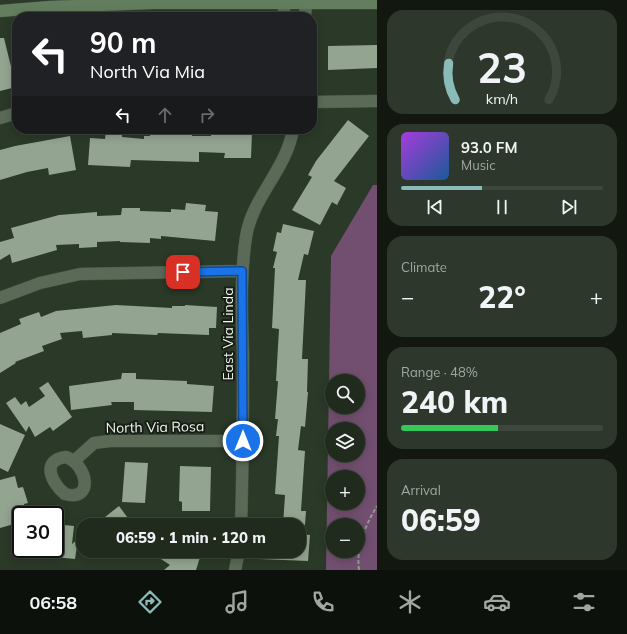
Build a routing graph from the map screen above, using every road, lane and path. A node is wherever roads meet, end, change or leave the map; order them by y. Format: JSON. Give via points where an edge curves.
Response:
{"nodes":[{"id":1,"x":284,"y":1,"type":"edge"},
{"id":2,"x":305,"y":1,"type":"edge"},
{"id":3,"x":377,"y":2,"type":"edge"},
{"id":4,"x":0,"y":11,"type":"edge"},
{"id":5,"x":284,"y":12,"type":"edge"},
{"id":6,"x":305,"y":12,"type":"edge"},
{"id":7,"x":377,"y":101,"type":"edge"},
{"id":8,"x":317,"y":102,"type":"edge"},
{"id":9,"x":12,"y":114,"type":"edge"},
{"id":10,"x":0,"y":118,"type":"edge"},
{"id":11,"x":291,"y":134,"type":"edge"},
{"id":12,"x":242,"y":271,"type":"junction"},
{"id":13,"x":0,"y":298,"type":"edge"},
{"id":14,"x":243,"y":441,"type":"junction"},
{"id":15,"x":74,"y":461,"type":"dead end"},
{"id":16,"x":377,"y":506,"type":"edge"},
{"id":17,"x":242,"y":518,"type":"edge"},
{"id":18,"x":238,"y":558,"type":"edge"},
{"id":19,"x":235,"y":570,"type":"edge"},
{"id":20,"x":359,"y":570,"type":"edge"}],
"edges":[{"from":1,"to":2,"type":"main road"},
{"from":1,"to":4,"type":"main road","via":[[106,4]]},
{"from":1,"to":5,"type":"street"},
{"from":2,"to":3,"type":"main road"},
{"from":2,"to":6,"type":"street"},
{"from":7,"to":8,"type":"street"},
{"from":9,"to":10,"type":"street"},
{"from":11,"to":12,"type":"street","name":"East Via Linda","via":[[278,169],[250,219]]},
{"from":12,"to":13,"type":"street","via":[[80,274],[40,283]]},
{"from":12,"to":14,"type":"street","name":"East Via Linda"},
{"from":14,"to":15,"type":"street","name":"North Via Rosa","via":[[110,441],[94,443]]},
{"from":14,"to":17,"type":"street","name":"East Via Linda"},
{"from":16,"to":20,"type":"path","via":[[360,542]]},
{"from":18,"to":19,"type":"street"}]}
